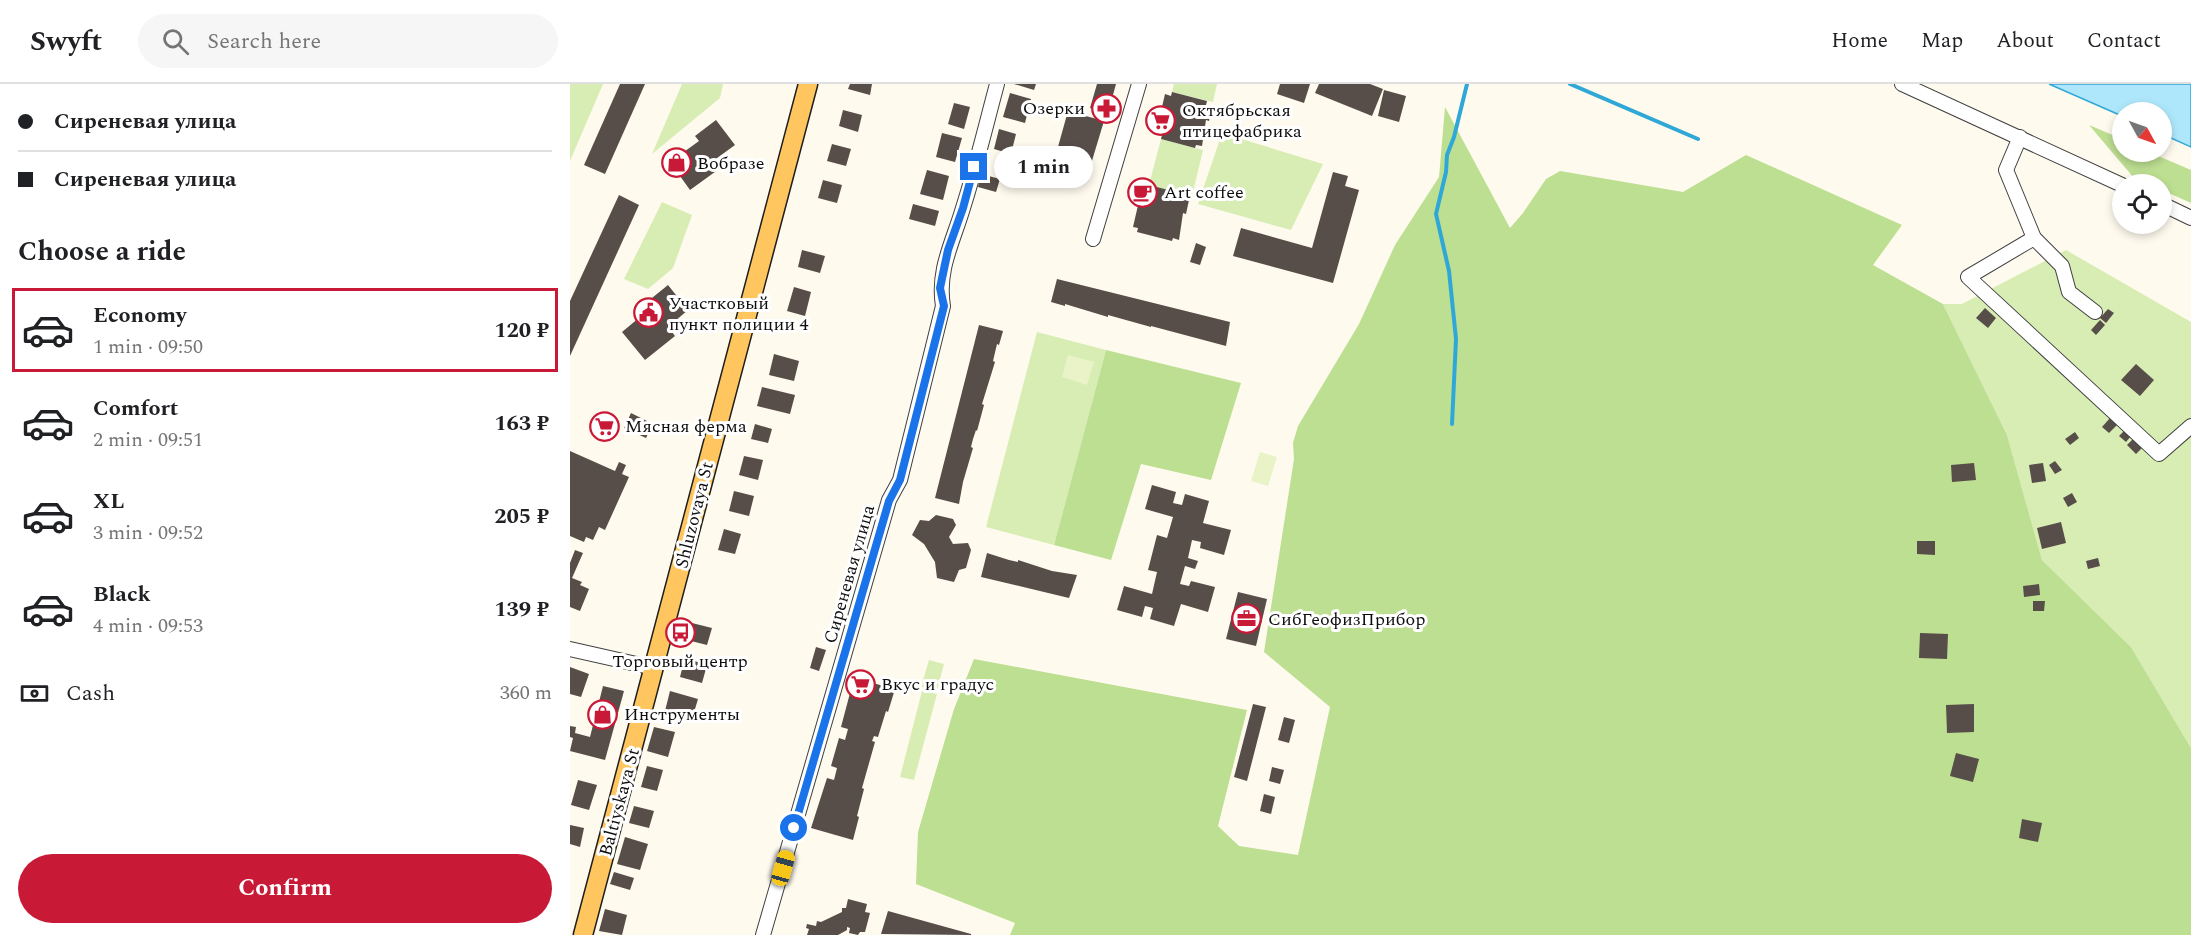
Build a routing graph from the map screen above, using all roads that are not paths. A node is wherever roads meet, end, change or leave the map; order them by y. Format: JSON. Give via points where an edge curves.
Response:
{"nodes":[{"id":1,"x":808,"y":84,"type":"edge"},
{"id":2,"x":997,"y":84,"type":"edge"},
{"id":3,"x":1139,"y":84,"type":"edge"},
{"id":4,"x":1902,"y":84,"type":"edge"},
{"id":5,"x":2020,"y":137,"type":"junction"},
{"id":6,"x":2112,"y":180,"type":"edge"},
{"id":7,"x":2172,"y":209,"type":"edge"},
{"id":8,"x":2191,"y":218,"type":"edge"},
{"id":9,"x":2034,"y":238,"type":"junction"},
{"id":10,"x":1093,"y":239,"type":"dead end"},
{"id":11,"x":2095,"y":312,"type":"dead end"},
{"id":12,"x":2191,"y":426,"type":"edge"},
{"id":13,"x":570,"y":649,"type":"edge"},
{"id":14,"x":654,"y":668,"type":"junction"},
{"id":15,"x":583,"y":935,"type":"edge"},
{"id":16,"x":763,"y":935,"type":"edge"}],
"edges":[{"from":1,"to":14,"type":"main road","name":"Shluzovaya St"},
{"from":2,"to":16,"type":"street","name":"Сиреневая улица","via":[[948,250],[940,288],[944,306],[900,480],[889,501]]},
{"from":3,"to":10,"type":"street"},
{"from":4,"to":5,"type":"street"},
{"from":5,"to":6,"type":"street"},
{"from":5,"to":9,"type":"street","via":[[2006,170]]},
{"from":7,"to":8,"type":"street"},
{"from":9,"to":11,"type":"street","via":[[2062,266],[2070,292]]},
{"from":9,"to":12,"type":"street","via":[[1968,277],[2159,454]]},
{"from":13,"to":14,"type":"street"},
{"from":14,"to":15,"type":"main road","name":"Baltiyskaya St"}]}
